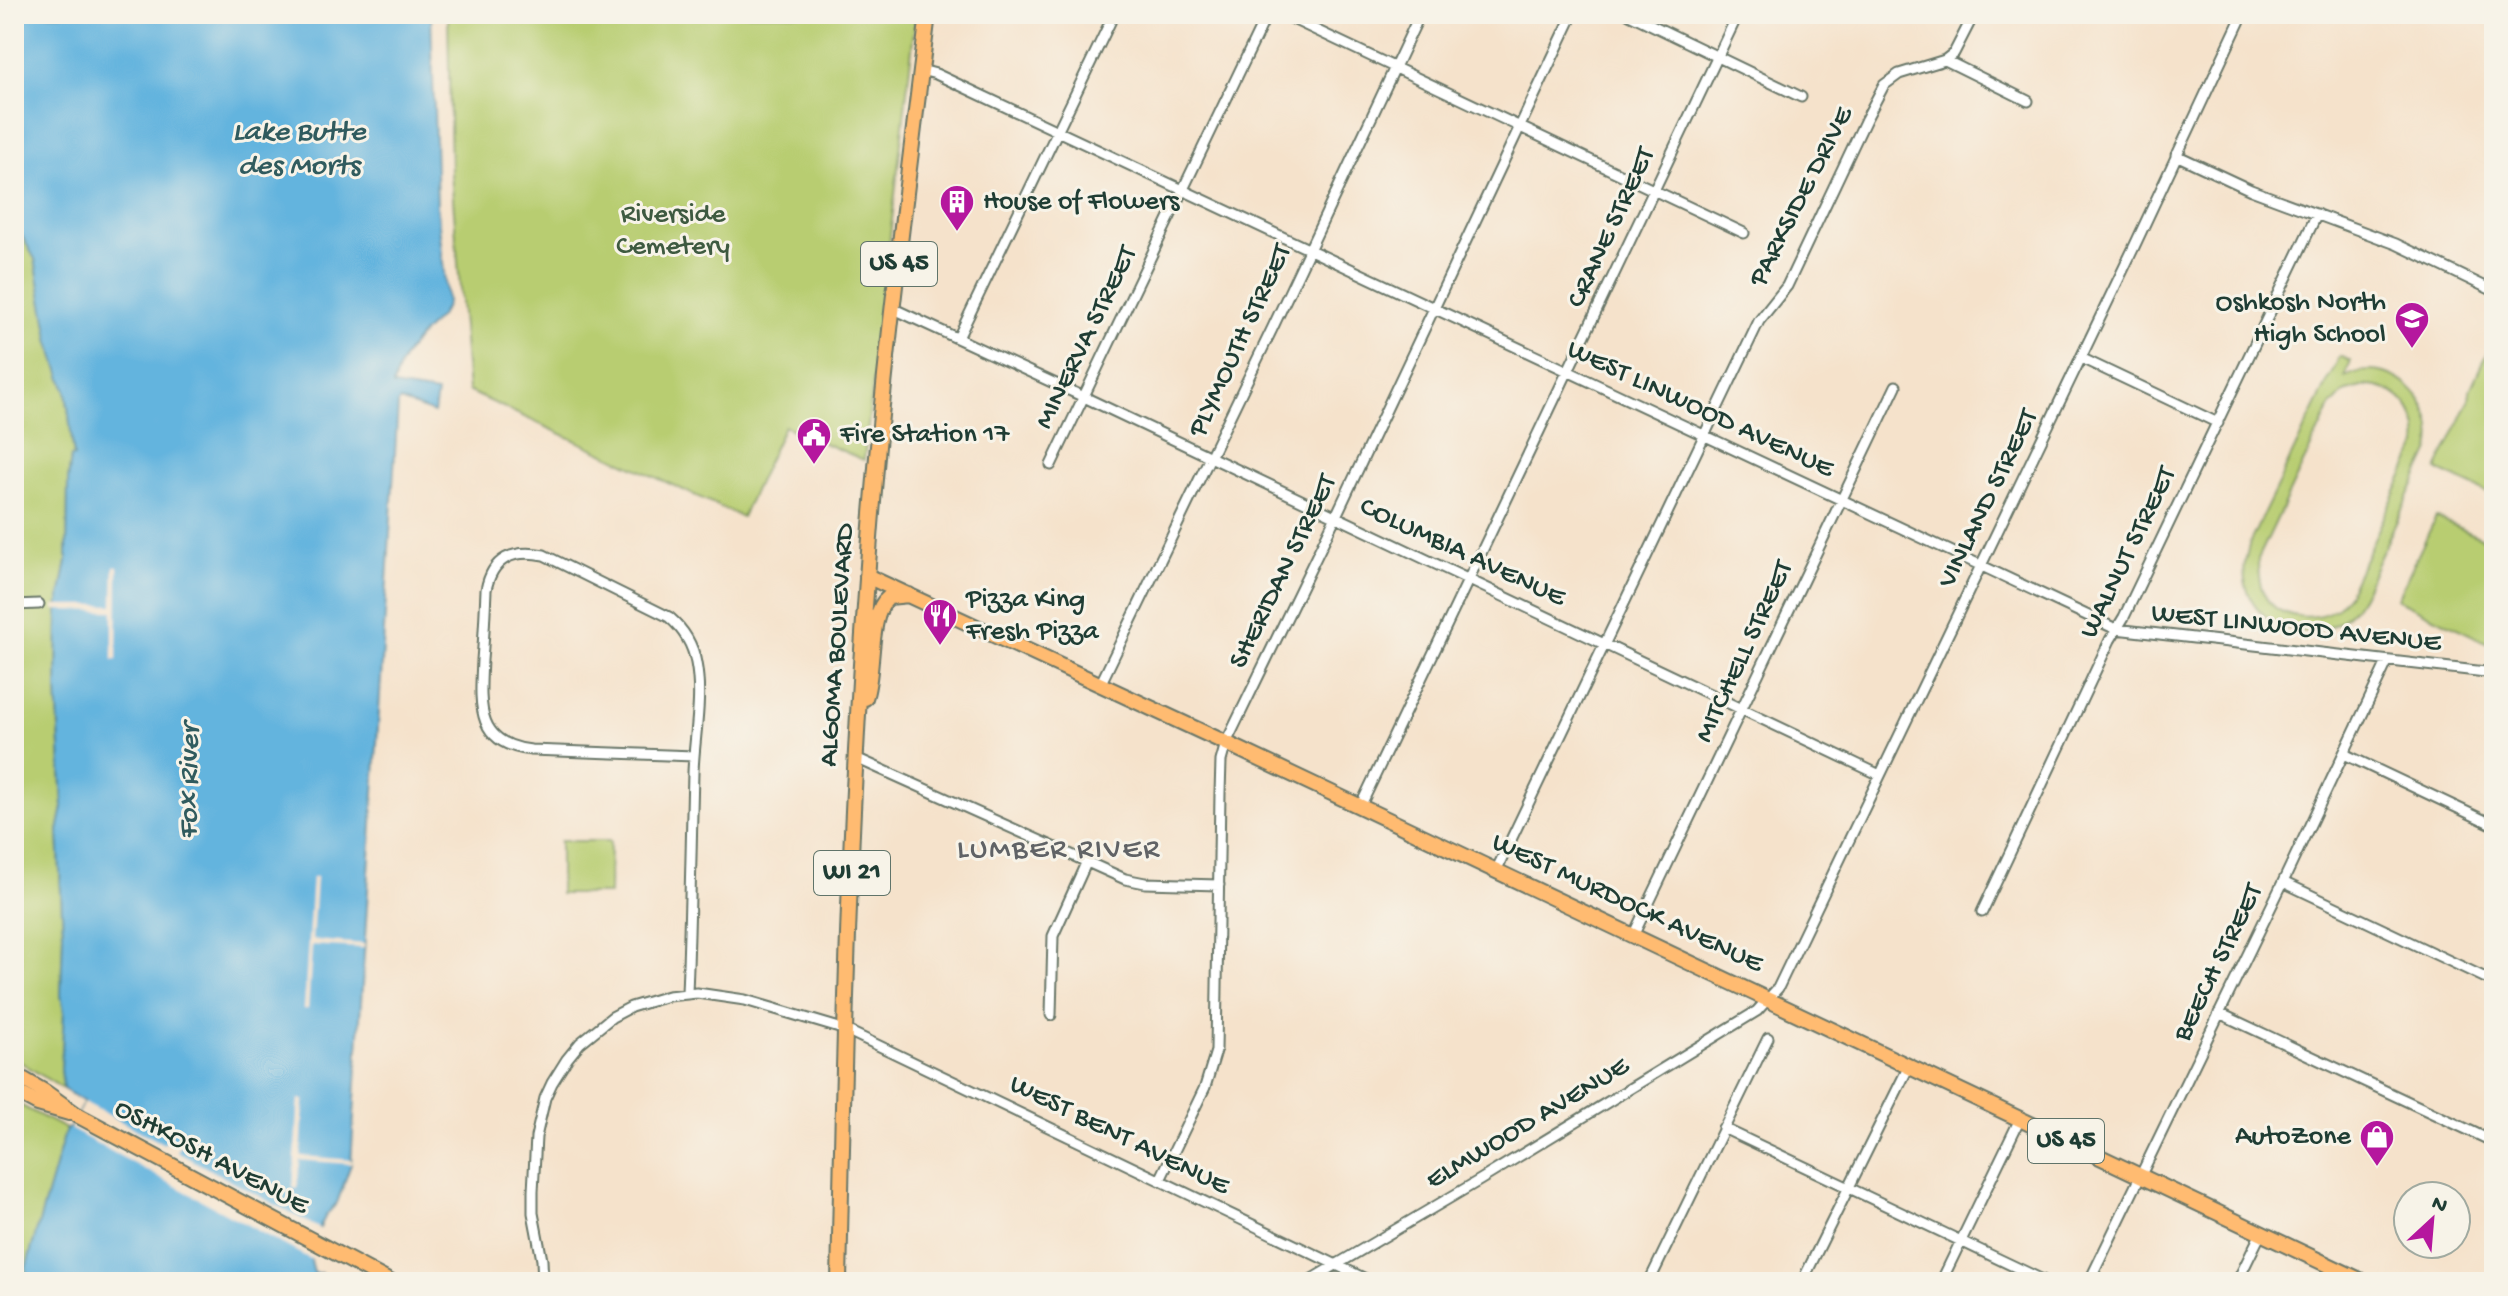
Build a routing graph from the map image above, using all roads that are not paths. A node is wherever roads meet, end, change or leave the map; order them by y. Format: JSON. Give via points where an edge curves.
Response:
{"nodes":[{"id":1,"x":928,"y":14,"type":"edge"},
{"id":2,"x":1114,"y":14,"type":"edge"},
{"id":3,"x":1267,"y":14,"type":"edge"},
{"id":4,"x":1282,"y":14,"type":"edge"},
{"id":5,"x":1420,"y":14,"type":"edge"},
{"id":6,"x":1573,"y":14,"type":"edge"},
{"id":7,"x":1629,"y":14,"type":"edge"},
{"id":8,"x":1738,"y":14,"type":"edge"},
{"id":9,"x":1974,"y":14,"type":"edge"},
{"id":10,"x":2243,"y":14,"type":"edge"},
{"id":11,"x":1718,"y":56,"type":"junction"},
{"id":12,"x":1945,"y":60,"type":"junction"},
{"id":13,"x":1395,"y":67,"type":"junction"},
{"id":14,"x":921,"y":70,"type":"junction"},
{"id":15,"x":1801,"y":97,"type":"dead end"},
{"id":16,"x":2028,"y":101,"type":"dead end"},
{"id":17,"x":1520,"y":126,"type":"junction"},
{"id":18,"x":1058,"y":132,"type":"junction"},
{"id":19,"x":2176,"y":155,"type":"junction"},
{"id":20,"x":1183,"y":189,"type":"junction"},
{"id":21,"x":1654,"y":189,"type":"junction"},
{"id":22,"x":2317,"y":214,"type":"junction"},
{"id":23,"x":1744,"y":233,"type":"dead end"},
{"id":24,"x":1308,"y":250,"type":"junction"},
{"id":25,"x":2494,"y":291,"type":"edge"},
{"id":26,"x":894,"y":309,"type":"junction"},
{"id":27,"x":1434,"y":309,"type":"junction"},
{"id":28,"x":958,"y":338,"type":"junction"},
{"id":29,"x":2081,"y":358,"type":"junction"},
{"id":30,"x":1568,"y":372,"type":"junction"},
{"id":31,"x":1896,"y":386,"type":"dead end"},
{"id":32,"x":1084,"y":397,"type":"junction"},
{"id":33,"x":2218,"y":423,"type":"junction"},
{"id":34,"x":1705,"y":436,"type":"junction"},
{"id":35,"x":1211,"y":457,"type":"junction"},
{"id":36,"x":1051,"y":465,"type":"dead end"},
{"id":37,"x":1841,"y":501,"type":"junction"},
{"id":38,"x":1335,"y":518,"type":"junction"},
{"id":39,"x":1980,"y":567,"type":"junction"},
{"id":40,"x":867,"y":576,"type":"junction"},
{"id":41,"x":1468,"y":579,"type":"junction"},
{"id":42,"x":909,"y":595,"type":"junction"},
{"id":43,"x":39,"y":604,"type":"dead end"},
{"id":44,"x":14,"y":605,"type":"edge"},
{"id":45,"x":2116,"y":629,"type":"junction"},
{"id":46,"x":1605,"y":644,"type":"junction"},
{"id":47,"x":2387,"y":662,"type":"junction"},
{"id":48,"x":2494,"y":673,"type":"edge"},
{"id":49,"x":1100,"y":685,"type":"junction"},
{"id":50,"x":1743,"y":711,"type":"junction"},
{"id":51,"x":858,"y":717,"type":"junction"},
{"id":52,"x":1226,"y":743,"type":"junction"},
{"id":53,"x":2344,"y":754,"type":"junction"},
{"id":54,"x":694,"y":756,"type":"junction"},
{"id":55,"x":856,"y":758,"type":"junction"},
{"id":56,"x":1880,"y":775,"type":"junction"},
{"id":57,"x":1360,"y":807,"type":"junction"},
{"id":58,"x":2494,"y":825,"type":"edge"},
{"id":59,"x":1087,"y":861,"type":"junction"},
{"id":60,"x":1496,"y":871,"type":"junction"},
{"id":61,"x":2283,"y":882,"type":"junction"},
{"id":62,"x":1219,"y":885,"type":"junction"},
{"id":63,"x":1982,"y":912,"type":"dead end"},
{"id":64,"x":1633,"y":936,"type":"junction"},
{"id":65,"x":2494,"y":982,"type":"edge"},
{"id":66,"x":687,"y":993,"type":"junction"},
{"id":67,"x":1768,"y":999,"type":"junction"},
{"id":68,"x":2219,"y":1013,"type":"junction"},
{"id":69,"x":1051,"y":1015,"type":"dead end"},
{"id":70,"x":846,"y":1030,"type":"junction"},
{"id":71,"x":1768,"y":1038,"type":"dead end"},
{"id":72,"x":1909,"y":1066,"type":"junction"},
{"id":73,"x":14,"y":1074,"type":"edge"},
{"id":74,"x":14,"y":1091,"type":"edge"},
{"id":75,"x":77,"y":1115,"type":"junction"},
{"id":76,"x":2020,"y":1119,"type":"junction"},
{"id":77,"x":1723,"y":1128,"type":"junction"},
{"id":78,"x":2494,"y":1142,"type":"edge"},
{"id":79,"x":2141,"y":1176,"type":"junction"},
{"id":80,"x":1160,"y":1180,"type":"junction"},
{"id":81,"x":1848,"y":1188,"type":"junction"},
{"id":82,"x":2261,"y":1233,"type":"junction"},
{"id":83,"x":1961,"y":1241,"type":"junction"},
{"id":84,"x":1336,"y":1265,"type":"junction"},
{"id":85,"x":390,"y":1282,"type":"edge"},
{"id":86,"x":543,"y":1282,"type":"edge"},
{"id":87,"x":839,"y":1282,"type":"edge"},
{"id":88,"x":1307,"y":1282,"type":"edge"},
{"id":89,"x":1372,"y":1282,"type":"edge"},
{"id":90,"x":1649,"y":1282,"type":"edge"},
{"id":91,"x":1802,"y":1282,"type":"edge"},
{"id":92,"x":1941,"y":1282,"type":"edge"},
{"id":93,"x":2047,"y":1282,"type":"edge"},
{"id":94,"x":2089,"y":1282,"type":"edge"},
{"id":95,"x":2237,"y":1282,"type":"edge"},
{"id":96,"x":2364,"y":1282,"type":"edge"}],
"edges":[{"from":1,"to":14,"type":"main road","name":"ALGOMA BOULEVARD","number":"US 45"},
{"from":2,"to":18,"type":"street"},
{"from":3,"to":20,"type":"street","name":"MINERVA STREET"},
{"from":4,"to":13,"type":"street"},
{"from":5,"to":13,"type":"street","name":"PLYMOUTH STREET"},
{"from":6,"to":17,"type":"street","name":"SHERIDAN STREET"},
{"from":7,"to":11,"type":"street"},
{"from":8,"to":11,"type":"street","name":"CRANE STREET"},
{"from":9,"to":12,"type":"street"},
{"from":10,"to":19,"type":"street","name":"VINLAND STREET"},
{"from":11,"to":15,"type":"street"},
{"from":11,"to":21,"type":"street","name":"CRANE STREET"},
{"from":12,"to":16,"type":"street"},
{"from":12,"to":34,"type":"street","name":"PARKSIDE DRIVE","via":[[1899,74],[1884,85],[1787,286],[1759,321]]},
{"from":13,"to":17,"type":"street"},
{"from":13,"to":24,"type":"street","name":"PLYMOUTH STREET"},
{"from":14,"to":18,"type":"street","name":"WEST LINWOOD AVENUE"},
{"from":14,"to":26,"type":"main road","name":"ALGOMA BOULEVARD","number":"US 45"},
{"from":17,"to":21,"type":"street"},
{"from":17,"to":27,"type":"street","name":"SHERIDAN STREET"},
{"from":18,"to":20,"type":"street","name":"WEST LINWOOD AVENUE"},
{"from":18,"to":28,"type":"street"},
{"from":19,"to":22,"type":"street"},
{"from":19,"to":29,"type":"street","name":"VINLAND STREET"},
{"from":20,"to":24,"type":"street","name":"WEST LINWOOD AVENUE"},
{"from":20,"to":32,"type":"street","name":"MINERVA STREET"},
{"from":21,"to":23,"type":"street"},
{"from":21,"to":30,"type":"street","name":"CRANE STREET"},
{"from":22,"to":25,"type":"street","via":[[2396,244]]},
{"from":22,"to":33,"type":"street","name":"WALNUT STREET"},
{"from":24,"to":27,"type":"street","name":"WEST LINWOOD AVENUE"},
{"from":24,"to":35,"type":"street","name":"PLYMOUTH STREET"},
{"from":26,"to":28,"type":"street","name":"COLUMBIA AVENUE"},
{"from":26,"to":40,"type":"main road","name":"ALGOMA BOULEVARD","number":"US 45"},
{"from":27,"to":30,"type":"street","name":"WEST LINWOOD AVENUE"},
{"from":27,"to":38,"type":"street","name":"SHERIDAN STREET"},
{"from":28,"to":32,"type":"street","name":"COLUMBIA AVENUE"},
{"from":29,"to":33,"type":"street"},
{"from":29,"to":39,"type":"street","name":"VINLAND STREET"},
{"from":30,"to":34,"type":"street","name":"WEST LINWOOD AVENUE"},
{"from":30,"to":41,"type":"street","name":"CRANE STREET"},
{"from":31,"to":37,"type":"street","name":"MITCHELL STREET"},
{"from":32,"to":35,"type":"street","name":"COLUMBIA AVENUE"},
{"from":32,"to":36,"type":"street","name":"MINERVA STREET"},
{"from":33,"to":45,"type":"street","name":"WALNUT STREET"},
{"from":34,"to":37,"type":"street","name":"WEST LINWOOD AVENUE"},
{"from":34,"to":46,"type":"street","name":"PARKSIDE DRIVE"},
{"from":35,"to":38,"type":"street","name":"COLUMBIA AVENUE"},
{"from":35,"to":49,"type":"street","name":"PLYMOUTH STREET"},
{"from":37,"to":39,"type":"street","name":"WEST LINWOOD AVENUE"},
{"from":37,"to":50,"type":"street","name":"MITCHELL STREET"},
{"from":38,"to":41,"type":"street","name":"COLUMBIA AVENUE"},
{"from":38,"to":52,"type":"street","name":"SHERIDAN STREET"},
{"from":39,"to":45,"type":"street","name":"WEST LINWOOD AVENUE"},
{"from":39,"to":56,"type":"street","name":"VINLAND STREET"},
{"from":40,"to":42,"type":"main road","name":"WEST MURDOCK AVENUE","number":"US 45"},
{"from":40,"to":51,"type":"main road","name":"ALGOMA BOULEVARD","number":"WI 21"},
{"from":41,"to":46,"type":"street","name":"COLUMBIA AVENUE"},
{"from":41,"to":57,"type":"street","name":"CRANE STREET"},
{"from":42,"to":49,"type":"main road","name":"WEST MURDOCK AVENUE","number":"US 45"},
{"from":42,"to":51,"type":"main road","via":[[889,597],[881,606],[869,685]]},
{"from":43,"to":44,"type":"street"},
{"from":45,"to":47,"type":"street","name":"WEST LINWOOD AVENUE"},
{"from":45,"to":63,"type":"street","name":"WALNUT STREET"},
{"from":46,"to":50,"type":"street","name":"COLUMBIA AVENUE"},
{"from":46,"to":60,"type":"street","name":"PARKSIDE DRIVE"},
{"from":47,"to":48,"type":"street","name":"WEST LINWOOD AVENUE"},
{"from":47,"to":53,"type":"street","name":"BEECH STREET"},
{"from":49,"to":52,"type":"main road","name":"WEST MURDOCK AVENUE","number":"US 45"},
{"from":50,"to":56,"type":"street","name":"COLUMBIA AVENUE"},
{"from":50,"to":64,"type":"street","name":"MITCHELL STREET"},
{"from":51,"to":55,"type":"main road","name":"ALGOMA BOULEVARD","number":"WI 21"},
{"from":52,"to":57,"type":"main road","name":"WEST MURDOCK AVENUE","number":"US 45"},
{"from":52,"to":62,"type":"street","name":"SHERIDAN STREET","via":[[1221,761]]},
{"from":53,"to":58,"type":"street"},
{"from":53,"to":61,"type":"street","name":"BEECH STREET"},
{"from":54,"to":54,"type":"street","via":[[696,662],[685,635],[669,617],[544,555],[514,554],[496,566],[486,590],[480,698],[483,716],[496,737],[531,750]]},
{"from":54,"to":66,"type":"street"},
{"from":55,"to":59,"type":"street"},
{"from":55,"to":70,"type":"main road","name":"ALGOMA BOULEVARD","number":"WI 21"},
{"from":56,"to":67,"type":"street","name":"VINLAND STREET","via":[[1778,988]]},
{"from":57,"to":60,"type":"main road","name":"WEST MURDOCK AVENUE","number":"US 45"},
{"from":59,"to":62,"type":"street","via":[[1135,882]]},
{"from":59,"to":69,"type":"street","via":[[1053,936]]},
{"from":60,"to":64,"type":"main road","name":"WEST MURDOCK AVENUE","number":"US 45"},
{"from":61,"to":65,"type":"street"},
{"from":61,"to":68,"type":"street","name":"BEECH STREET"},
{"from":62,"to":80,"type":"street","name":"SHERIDAN STREET","via":[[1216,1051]]},
{"from":64,"to":67,"type":"main road","name":"WEST MURDOCK AVENUE","number":"US 45"},
{"from":66,"to":70,"type":"street","name":"WEST BENT AVENUE","via":[[745,1000]]},
{"from":66,"to":86,"type":"street","name":"WEST BENT AVENUE","via":[[612,1017],[580,1043],[552,1083],[536,1137],[533,1191]]},
{"from":67,"to":72,"type":"main road","name":"WEST MURDOCK AVENUE","number":"US 45"},
{"from":67,"to":84,"type":"street","name":"ELMWOOD AVENUE","via":[[1757,1011]]},
{"from":68,"to":78,"type":"street"},
{"from":68,"to":79,"type":"street","name":"BEECH STREET"},
{"from":70,"to":80,"type":"street","name":"WEST BENT AVENUE"},
{"from":70,"to":87,"type":"main road","name":"ALGOMA BOULEVARD","number":"WI 21"},
{"from":71,"to":77,"type":"street"},
{"from":72,"to":76,"type":"main road","name":"WEST MURDOCK AVENUE","number":"US 45"},
{"from":72,"to":81,"type":"street"},
{"from":73,"to":75,"type":"main road","name":"OSHKOSH AVENUE"},
{"from":74,"to":75,"type":"main road","name":"OSHKOSH AVENUE"},
{"from":75,"to":85,"type":"main road","name":"OSHKOSH AVENUE"},
{"from":76,"to":79,"type":"main road","name":"WEST MURDOCK AVENUE","number":"US 45"},
{"from":76,"to":83,"type":"street"},
{"from":77,"to":81,"type":"street"},
{"from":77,"to":90,"type":"street"},
{"from":79,"to":82,"type":"main road","name":"WEST MURDOCK AVENUE","number":"US 45"},
{"from":79,"to":94,"type":"street","name":"BEECH STREET"},
{"from":80,"to":84,"type":"street","name":"WEST BENT AVENUE"},
{"from":81,"to":83,"type":"street"},
{"from":81,"to":91,"type":"street"},
{"from":82,"to":95,"type":"street"},
{"from":82,"to":96,"type":"main road","name":"WEST MURDOCK AVENUE","number":"US 45"},
{"from":83,"to":92,"type":"street"},
{"from":83,"to":93,"type":"street"},
{"from":84,"to":88,"type":"street","name":"ELMWOOD AVENUE"},
{"from":84,"to":89,"type":"street","name":"WEST BENT AVENUE"}]}
